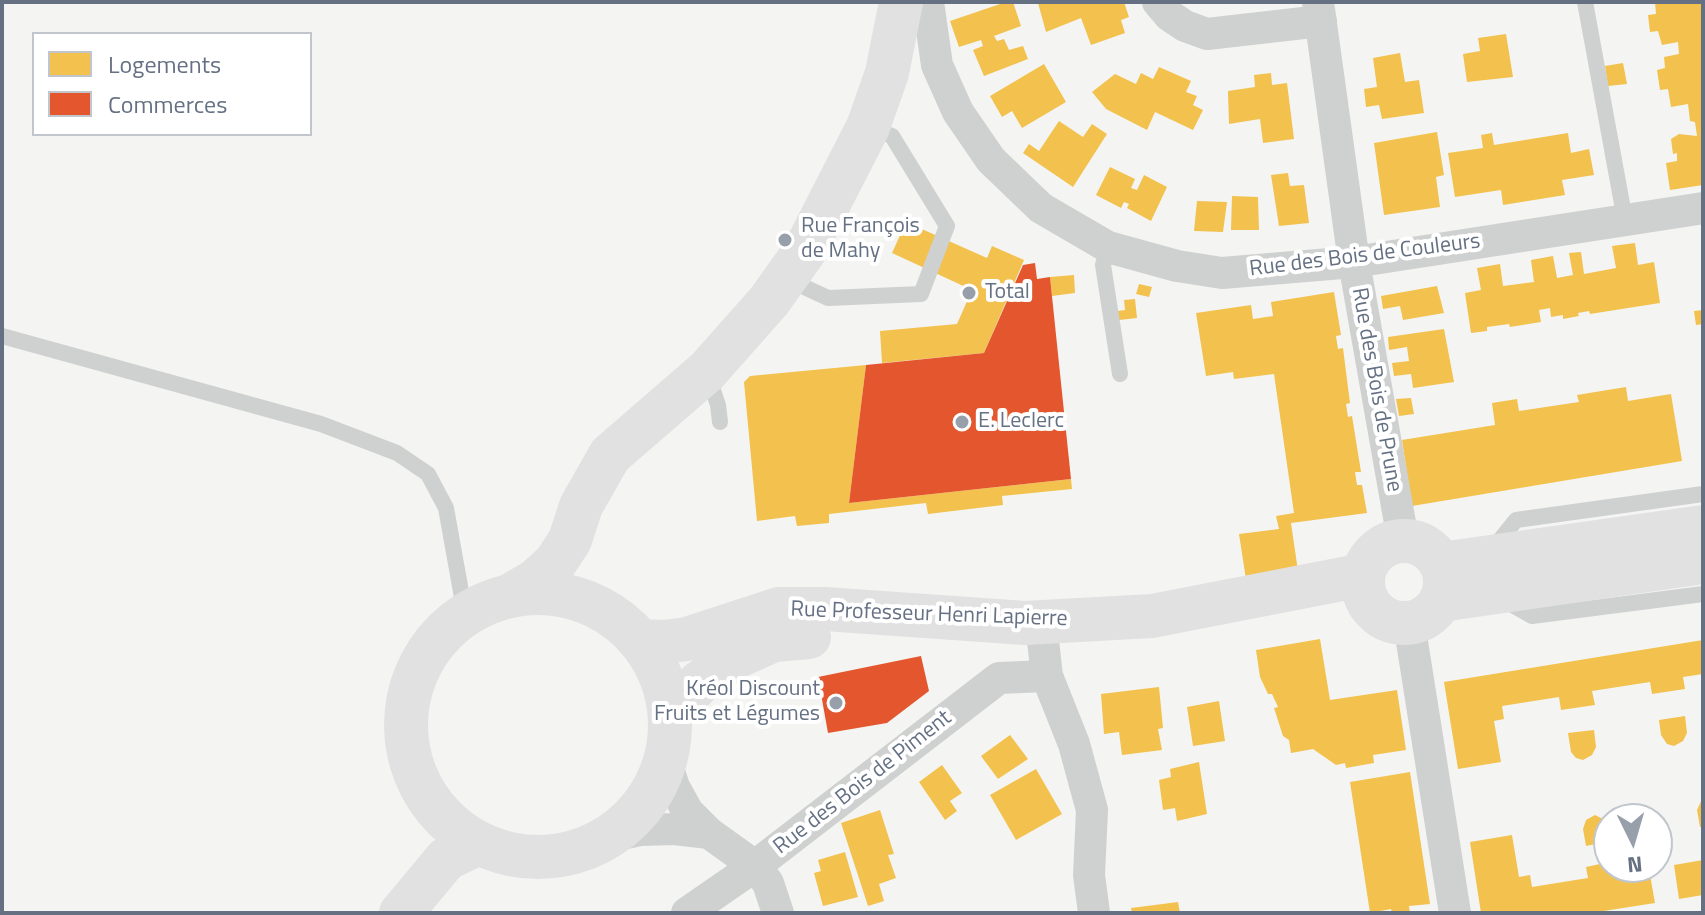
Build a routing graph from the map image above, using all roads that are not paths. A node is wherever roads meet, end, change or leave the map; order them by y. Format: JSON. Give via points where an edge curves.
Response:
{"nodes":[{"id":1,"x":901,"y":2,"type":"edge"},
{"id":2,"x":928,"y":2,"type":"edge"},
{"id":3,"x":1158,"y":2,"type":"edge"},
{"id":4,"x":1585,"y":2,"type":"edge"},
{"id":5,"x":1319,"y":11,"type":"edge"},
{"id":6,"x":868,"y":127,"type":"junction"},
{"id":7,"x":1703,"y":208,"type":"edge"},
{"id":8,"x":1625,"y":220,"type":"junction"},
{"id":9,"x":1108,"y":247,"type":"junction"},
{"id":10,"x":1354,"y":262,"type":"junction"},
{"id":11,"x":786,"y":278,"type":"junction"},
{"id":12,"x":2,"y":336,"type":"edge"},
{"id":13,"x":707,"y":371,"type":"junction"},
{"id":14,"x":1120,"y":374,"type":"dead end"},
{"id":15,"x":720,"y":422,"type":"dead end"},
{"id":16,"x":1703,"y":494,"type":"edge"},
{"id":17,"x":1703,"y":527,"type":"edge"},
{"id":18,"x":570,"y":540,"type":"junction"},
{"id":19,"x":1403,"y":540,"type":"junction"},
{"id":20,"x":1703,"y":562,"type":"edge"},
{"id":21,"x":1489,"y":576,"type":"junction"},
{"id":22,"x":1366,"y":589,"type":"junction"},
{"id":23,"x":1703,"y":594,"type":"edge"},
{"id":24,"x":511,"y":595,"type":"junction"},
{"id":25,"x":1430,"y":596,"type":"junction"},
{"id":26,"x":590,"y":603,"type":"junction"},
{"id":27,"x":465,"y":614,"type":"junction"},
{"id":28,"x":640,"y":641,"type":"junction"},
{"id":29,"x":1044,"y":649,"type":"junction"},
{"id":30,"x":670,"y":715,"type":"junction"},
{"id":31,"x":665,"y":759,"type":"junction"},
{"id":32,"x":431,"y":804,"type":"junction"},
{"id":33,"x":709,"y":833,"type":"junction"},
{"id":34,"x":607,"y":837,"type":"junction"},
{"id":35,"x":479,"y":843,"type":"junction"},
{"id":36,"x":755,"y":866,"type":"junction"},
{"id":37,"x":411,"y":899,"type":"edge"},
{"id":38,"x":687,"y":913,"type":"edge"},
{"id":39,"x":778,"y":913,"type":"edge"},
{"id":40,"x":1094,"y":913,"type":"edge"},
{"id":41,"x":1455,"y":913,"type":"edge"}],
"edges":[{"from":1,"to":6,"type":"main road","via":[[887,73]]},
{"from":2,"to":9,"type":"street","name":"Rue des Bois de Couleurs","via":[[937,65],[958,112],[991,160],[1041,208]]},
{"from":3,"to":5,"type":"street","via":[[1185,26],[1207,34]]},
{"from":4,"to":8,"type":"lane"},
{"from":5,"to":10,"type":"street","name":"Rue des Bois de Prune"},
{"from":6,"to":11,"type":"main road"},
{"from":6,"to":11,"type":"lane","via":[[892,136],[947,226],[921,294],[828,298]]},
{"from":7,"to":8,"type":"street","name":"Rue des Bois de Couleurs"},
{"from":8,"to":10,"type":"street","name":"Rue des Bois de Couleurs"},
{"from":9,"to":10,"type":"street","name":"Rue des Bois de Couleurs","via":[[1222,273]]},
{"from":9,"to":14,"type":"lane","via":[[1103,265]]},
{"from":10,"to":19,"type":"street","name":"Rue des Bois de Prune"},
{"from":11,"to":13,"type":"main road"},
{"from":12,"to":27,"type":"lane","via":[[321,424],[397,453],[428,474],[446,508]]},
{"from":13,"to":15,"type":"lane"},
{"from":13,"to":18,"type":"main road","via":[[610,455],[581,506]]},
{"from":16,"to":21,"type":"lane","via":[[1516,520]]},
{"from":17,"to":21,"type":"main road"},
{"from":18,"to":24,"type":"main road","via":[[555,563]]},
{"from":18,"to":26,"type":"main road"},
{"from":19,"to":22,"type":"main road","via":[[1389,543],[1367,562]]},
{"from":19,"to":25,"type":"main road","via":[[1426,547]]},
{"from":20,"to":21,"type":"main road"},
{"from":21,"to":23,"type":"lane","via":[[1532,616]]},
{"from":21,"to":25,"type":"main road"},
{"from":22,"to":25,"type":"main road","via":[[1386,619]]},
{"from":22,"to":29,"type":"main road","name":"Rue Professeur Henri Lapierre","via":[[1151,619]]},
{"from":24,"to":26,"type":"main road","via":[[559,594]]},
{"from":24,"to":27,"type":"main road"},
{"from":25,"to":41,"type":"street"},
{"from":26,"to":28,"type":"main road","via":[[618,619]]},
{"from":27,"to":32,"type":"main road","via":[[434,643],[413,681],[405,723],[411,766]]},
{"from":28,"to":29,"type":"main road","name":"Rue Professeur Henri Lapierre","via":[[687,639],[779,609],[825,609]]},
{"from":28,"to":30,"type":"main road","via":[[660,675]]},
{"from":29,"to":30,"type":"main road","name":"Rue Professeur Henri Lapierre","via":[[826,636],[774,640],[734,658],[699,683]]},
{"from":29,"to":36,"type":"street","name":"Rue des Bois de Piment"},
{"from":29,"to":40,"type":"street","via":[[1092,810],[1089,875]]},
{"from":30,"to":31,"type":"main road"},
{"from":31,"to":33,"type":"street","via":[[688,812]]},
{"from":31,"to":34,"type":"main road","via":[[651,793]]},
{"from":32,"to":35,"type":"main road"},
{"from":32,"to":37,"type":"main road","via":[[433,831]]},
{"from":33,"to":34,"type":"street","via":[[663,829]]},
{"from":33,"to":36,"type":"street"},
{"from":34,"to":35,"type":"main road","via":[[557,855],[503,852]]},
{"from":35,"to":37,"type":"main road","via":[[446,859]]},
{"from":36,"to":38,"type":"street","name":"Rue des Bois de Piment"},
{"from":36,"to":39,"type":"street","via":[[768,883]]}]}
